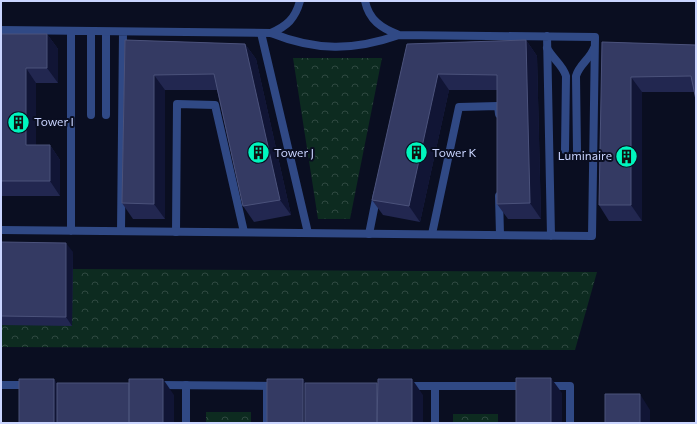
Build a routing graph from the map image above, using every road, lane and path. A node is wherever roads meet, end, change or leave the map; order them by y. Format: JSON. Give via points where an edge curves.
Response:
{"nodes":[{"id":1,"x":300,"y":1,"type":"edge"},
{"id":2,"x":365,"y":1,"type":"edge"},
{"id":3,"x":1,"y":30,"type":"edge"},
{"id":4,"x":71,"y":31,"type":"junction"},
{"id":5,"x":91,"y":31,"type":"junction"},
{"id":6,"x":106,"y":32,"type":"junction"},
{"id":7,"x":123,"y":32,"type":"junction"},
{"id":8,"x":261,"y":33,"type":"junction"},
{"id":9,"x":271,"y":33,"type":"junction"},
{"id":10,"x":399,"y":35,"type":"junction"},
{"id":11,"x":546,"y":36,"type":"junction"},
{"id":12,"x":547,"y":48,"type":"junction"},
{"id":13,"x":594,"y":48,"type":"junction"},
{"id":14,"x":91,"y":115,"type":"dead end"},
{"id":15,"x":106,"y":115,"type":"dead end"},
{"id":16,"x":499,"y":121,"type":"edge"},
{"id":17,"x":565,"y":150,"type":"dead end"},
{"id":18,"x":577,"y":151,"type":"dead end"},
{"id":19,"x":378,"y":188,"type":"edge"},
{"id":20,"x":499,"y":190,"type":"edge"},
{"id":21,"x":1,"y":230,"type":"edge"},
{"id":22,"x":71,"y":231,"type":"junction"},
{"id":23,"x":121,"y":231,"type":"junction"},
{"id":24,"x":176,"y":232,"type":"junction"},
{"id":25,"x":244,"y":232,"type":"junction"},
{"id":26,"x":308,"y":233,"type":"junction"},
{"id":27,"x":369,"y":234,"type":"junction"},
{"id":28,"x":432,"y":234,"type":"junction"},
{"id":29,"x":500,"y":235,"type":"junction"},
{"id":30,"x":552,"y":236,"type":"junction"},
{"id":31,"x":1,"y":385,"type":"edge"},
{"id":32,"x":36,"y":385,"type":"edge"},
{"id":33,"x":146,"y":385,"type":"edge"},
{"id":34,"x":186,"y":386,"type":"junction"},
{"id":35,"x":267,"y":386,"type":"junction"},
{"id":36,"x":290,"y":386,"type":"edge"},
{"id":37,"x":396,"y":386,"type":"edge"},
{"id":38,"x":435,"y":386,"type":"junction"},
{"id":39,"x":186,"y":423,"type":"edge"},
{"id":40,"x":267,"y":423,"type":"edge"},
{"id":41,"x":435,"y":423,"type":"edge"},
{"id":42,"x":570,"y":423,"type":"edge"}],
"edges":[{"from":1,"to":9,"type":"street","via":[[290,21]]},
{"from":2,"to":10,"type":"street","via":[[370,16],[389,31]]},
{"from":3,"to":4,"type":"street"},
{"from":4,"to":5,"type":"street"},
{"from":4,"to":22,"type":"street"},
{"from":5,"to":6,"type":"street"},
{"from":5,"to":14,"type":"street"},
{"from":6,"to":7,"type":"street"},
{"from":6,"to":15,"type":"street"},
{"from":7,"to":8,"type":"street"},
{"from":7,"to":23,"type":"street"},
{"from":8,"to":9,"type":"street"},
{"from":8,"to":26,"type":"street"},
{"from":9,"to":10,"type":"street","via":[[302,44],[335,47],[368,44]]},
{"from":10,"to":11,"type":"street","via":[[409,38]]},
{"from":11,"to":12,"type":"street"},
{"from":11,"to":13,"type":"street","via":[[595,37]]},
{"from":12,"to":17,"type":"street","via":[[566,76]]},
{"from":12,"to":30,"type":"street"},
{"from":13,"to":18,"type":"street","via":[[589,58],[577,70],[576,76]]},
{"from":13,"to":30,"type":"street","via":[[592,236]]},
{"from":16,"to":28,"type":"street","via":[[498,106],[459,107]]},
{"from":19,"to":27,"type":"street"},
{"from":20,"to":29,"type":"street"},
{"from":21,"to":22,"type":"street"},
{"from":22,"to":23,"type":"street"},
{"from":23,"to":24,"type":"street"},
{"from":24,"to":25,"type":"street"},
{"from":24,"to":25,"type":"street","via":[[177,104],[215,105]]},
{"from":25,"to":26,"type":"street"},
{"from":26,"to":27,"type":"street"},
{"from":27,"to":28,"type":"street"},
{"from":28,"to":29,"type":"street"},
{"from":29,"to":30,"type":"street"},
{"from":31,"to":32,"type":"street","via":[[21,389]]},
{"from":33,"to":34,"type":"street"},
{"from":34,"to":35,"type":"street"},
{"from":34,"to":39,"type":"street"},
{"from":35,"to":36,"type":"street"},
{"from":35,"to":40,"type":"street"},
{"from":37,"to":38,"type":"street"},
{"from":38,"to":41,"type":"street"},
{"from":38,"to":42,"type":"street","via":[[516,390],[535,386],[570,386]]}]}
